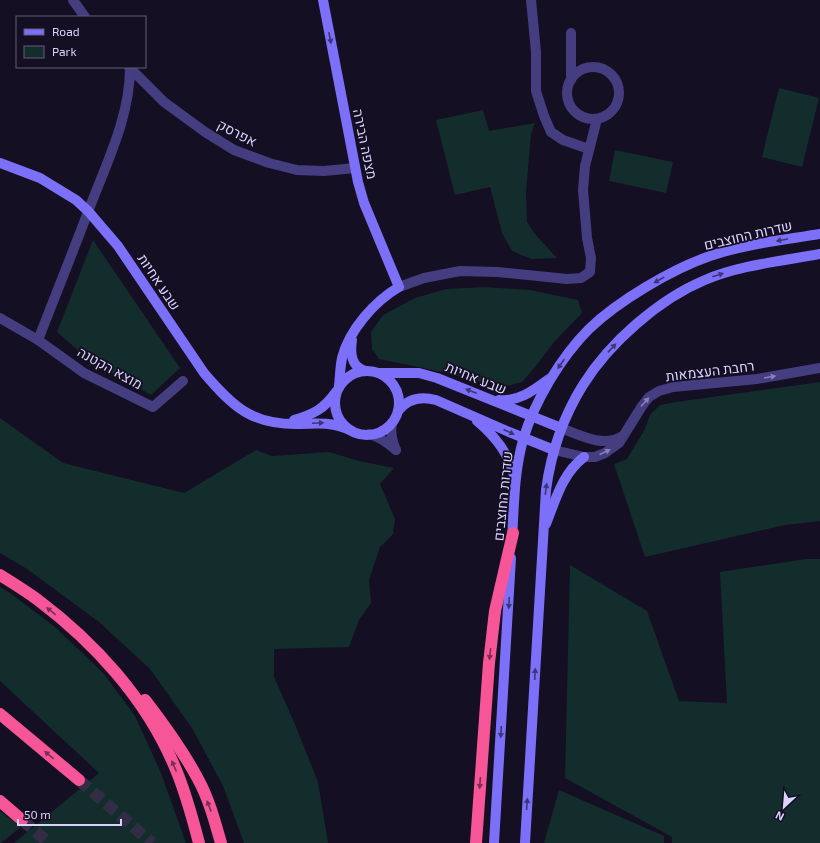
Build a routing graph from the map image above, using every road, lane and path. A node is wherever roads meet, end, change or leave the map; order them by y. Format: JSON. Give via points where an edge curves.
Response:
{"nodes":[{"id":1,"x":73,"y":0,"type":"edge"},
{"id":2,"x":322,"y":0,"type":"edge"},
{"id":3,"x":531,"y":0,"type":"edge"},
{"id":4,"x":84,"y":16,"type":"edge"},
{"id":5,"x":571,"y":33,"type":"dead end"},
{"id":6,"x":130,"y":68,"type":"edge"},
{"id":7,"x":131,"y":68,"type":"edge"},
{"id":8,"x":571,"y":80,"type":"junction"},
{"id":9,"x":597,"y":119,"type":"junction"},
{"id":10,"x":589,"y":149,"type":"junction"},
{"id":11,"x":0,"y":163,"type":"edge"},
{"id":12,"x":355,"y":168,"type":"junction"},
{"id":13,"x":88,"y":211,"type":"junction"},
{"id":14,"x":820,"y":234,"type":"edge"},
{"id":15,"x":820,"y":254,"type":"edge"},
{"id":16,"x":399,"y":287,"type":"junction"},
{"id":17,"x":0,"y":318,"type":"edge"},
{"id":18,"x":356,"y":329,"type":"junction"},
{"id":19,"x":38,"y":340,"type":"junction"},
{"id":20,"x":820,"y":368,"type":"edge"},
{"id":21,"x":371,"y":372,"type":"junction"},
{"id":22,"x":552,"y":377,"type":"junction"},
{"id":23,"x":183,"y":381,"type":"dead end"},
{"id":24,"x":338,"y":389,"type":"junction"},
{"id":25,"x":494,"y":400,"type":"junction"},
{"id":26,"x":398,"y":411,"type":"junction"},
{"id":27,"x":470,"y":414,"type":"junction"},
{"id":28,"x":532,"y":417,"type":"junction"},
{"id":29,"x":285,"y":423,"type":"junction"},
{"id":30,"x":392,"y":423,"type":"junction"},
{"id":31,"x":561,"y":428,"type":"junction"},
{"id":32,"x":350,"y":430,"type":"junction"},
{"id":33,"x":370,"y":434,"type":"junction"},
{"id":34,"x":625,"y":435,"type":"junction"},
{"id":35,"x":524,"y":438,"type":"junction"},
{"id":36,"x":554,"y":450,"type":"junction"},
{"id":37,"x":584,"y":457,"type":"junction"},
{"id":38,"x":516,"y":482,"type":"junction"},
{"id":39,"x":512,"y":533,"type":"junction"},
{"id":40,"x":542,"y":533,"type":"junction"},
{"id":41,"x":0,"y":575,"type":"edge"},
{"id":42,"x":81,"y":636,"type":"junction"},
{"id":43,"x":0,"y":714,"type":"edge"},
{"id":44,"x":79,"y":780,"type":"tunnel mouth"},
{"id":45,"x":0,"y":801,"type":"edge"},
{"id":46,"x":22,"y":820,"type":"tunnel mouth"},
{"id":47,"x":199,"y":843,"type":"edge"},
{"id":48,"x":221,"y":843,"type":"edge"},
{"id":49,"x":476,"y":843,"type":"edge"},
{"id":50,"x":494,"y":843,"type":"edge"},
{"id":51,"x":525,"y":843,"type":"edge"}],
"edges":[{"from":1,"to":4,"type":"street"},
{"from":2,"to":12,"type":"main road","name":"מצפה הבירה","one_way":true},
{"from":3,"to":10,"type":"street","via":[[536,52],[536,90],[544,116],[552,132],[563,140]]},
{"from":5,"to":8,"type":"street"},
{"from":6,"to":13,"type":"street","via":[[126,107]]},
{"from":7,"to":12,"type":"street","name":"אפרסק","via":[[164,102],[234,150],[298,170]]},
{"from":8,"to":9,"type":"street","via":[[567,88],[570,106],[579,115]]},
{"from":8,"to":9,"type":"street","via":[[582,69],[591,67],[609,72],[615,78],[619,86],[618,104],[609,114]]},
{"from":9,"to":10,"type":"street"},
{"from":10,"to":16,"type":"street","via":[[583,190],[591,258],[590,272],[581,278],[567,280],[460,270]]},
{"from":11,"to":13,"type":"main road","name":"שבע אחיות","via":[[40,178],[76,200]]},
{"from":12,"to":16,"type":"main road","name":"מצפה הבירה","via":[[364,203]]},
{"from":13,"to":19,"type":"street"},
{"from":13,"to":29,"type":"main road","name":"שבע אחיות","via":[[118,246],[204,373],[220,392],[253,417]]},
{"from":14,"to":22,"type":"main road","name":"שדרות החוצבים","one_way":true,"via":[[725,252],[698,260],[674,272],[599,321],[579,340]]},
{"from":31,"to":15,"type":"main road","one_way":true,"via":[[579,390],[598,364],[627,333],[658,306],[684,290],[718,275]]},
{"from":16,"to":18,"type":"main road","via":[[376,303]]},
{"from":17,"to":19,"type":"street","name":"מוצא הקטנה"},
{"from":18,"to":21,"type":"main road","via":[[350,352],[353,361],[360,369]]},
{"from":18,"to":24,"type":"main road","via":[[342,358]]},
{"from":19,"to":23,"type":"street","name":"מוצא הקטנה","via":[[84,373],[153,407]]},
{"from":34,"to":20,"type":"street","name":"רחבת העצמאות","one_way":true,"via":[[642,406],[649,397],[659,391]]},
{"from":21,"to":24,"type":"main road","via":[[356,373],[346,378]]},
{"from":25,"to":21,"type":"main road","name":"שבע אחיות","one_way":true,"via":[[419,373]]},
{"from":21,"to":26,"type":"main road","via":[[384,376],[395,388],[398,395]]},
{"from":22,"to":25,"type":"main road","via":[[523,396],[505,401]]},
{"from":22,"to":28,"type":"main road","name":"שדרות החוצבים"},
{"from":24,"to":29,"type":"main road","name":"שבע אחיות","via":[[330,400],[313,414]]},
{"from":24,"to":32,"type":"main road","via":[[335,409],[343,425]]},
{"from":25,"to":28,"type":"main road","name":"שבע אחיות"},
{"from":26,"to":27,"type":"main road","via":[[409,401],[422,397]]},
{"from":26,"to":30,"type":"main road"},
{"from":27,"to":35,"type":"main road","one_way":true},
{"from":27,"to":38,"type":"main road","via":[[503,448]]},
{"from":28,"to":31,"type":"main road","name":"שבע אחיות"},
{"from":28,"to":35,"type":"main road","name":"שדרות החוצבים"},
{"from":29,"to":32,"type":"main road","name":"שבע אחיות","one_way":true,"via":[[327,423]]},
{"from":30,"to":33,"type":"main road","via":[[382,431]]},
{"from":30,"to":33,"type":"street","via":[[391,434],[396,450],[381,438]]},
{"from":31,"to":34,"type":"street","via":[[587,438],[606,441]]},
{"from":31,"to":36,"type":"main road"},
{"from":32,"to":33,"type":"main road"},
{"from":37,"to":34,"type":"street","name":"רחבת העצמאות","one_way":true,"via":[[595,457],[605,453]]},
{"from":35,"to":36,"type":"main road"},
{"from":35,"to":38,"type":"main road","name":"שדרות החוצבים"},
{"from":36,"to":37,"type":"street","name":"רחבת העצמאות"},
{"from":40,"to":36,"type":"main road","one_way":true,"via":[[549,468]]},
{"from":37,"to":40,"type":"main road","via":[[561,486]]},
{"from":38,"to":39,"type":"main road","name":"שדרות החוצבים"},
{"from":39,"to":49,"type":"highway","one_way":true,"via":[[495,611],[488,663]]},
{"from":39,"to":50,"type":"main road","name":"שדרות החוצבים","one_way":true},
{"from":51,"to":40,"type":"main road","one_way":true},
{"from":42,"to":41,"type":"highway","one_way":true,"via":[[38,600]]},
{"from":47,"to":42,"type":"highway","one_way":true,"via":[[179,777],[154,726],[130,691]]},
{"from":48,"to":42,"type":"highway","one_way":true,"via":[[215,820],[199,781],[169,731],[134,686]]},
{"from":44,"to":43,"type":"highway","one_way":true},
{"from":45,"to":46,"type":"highway"}]}
